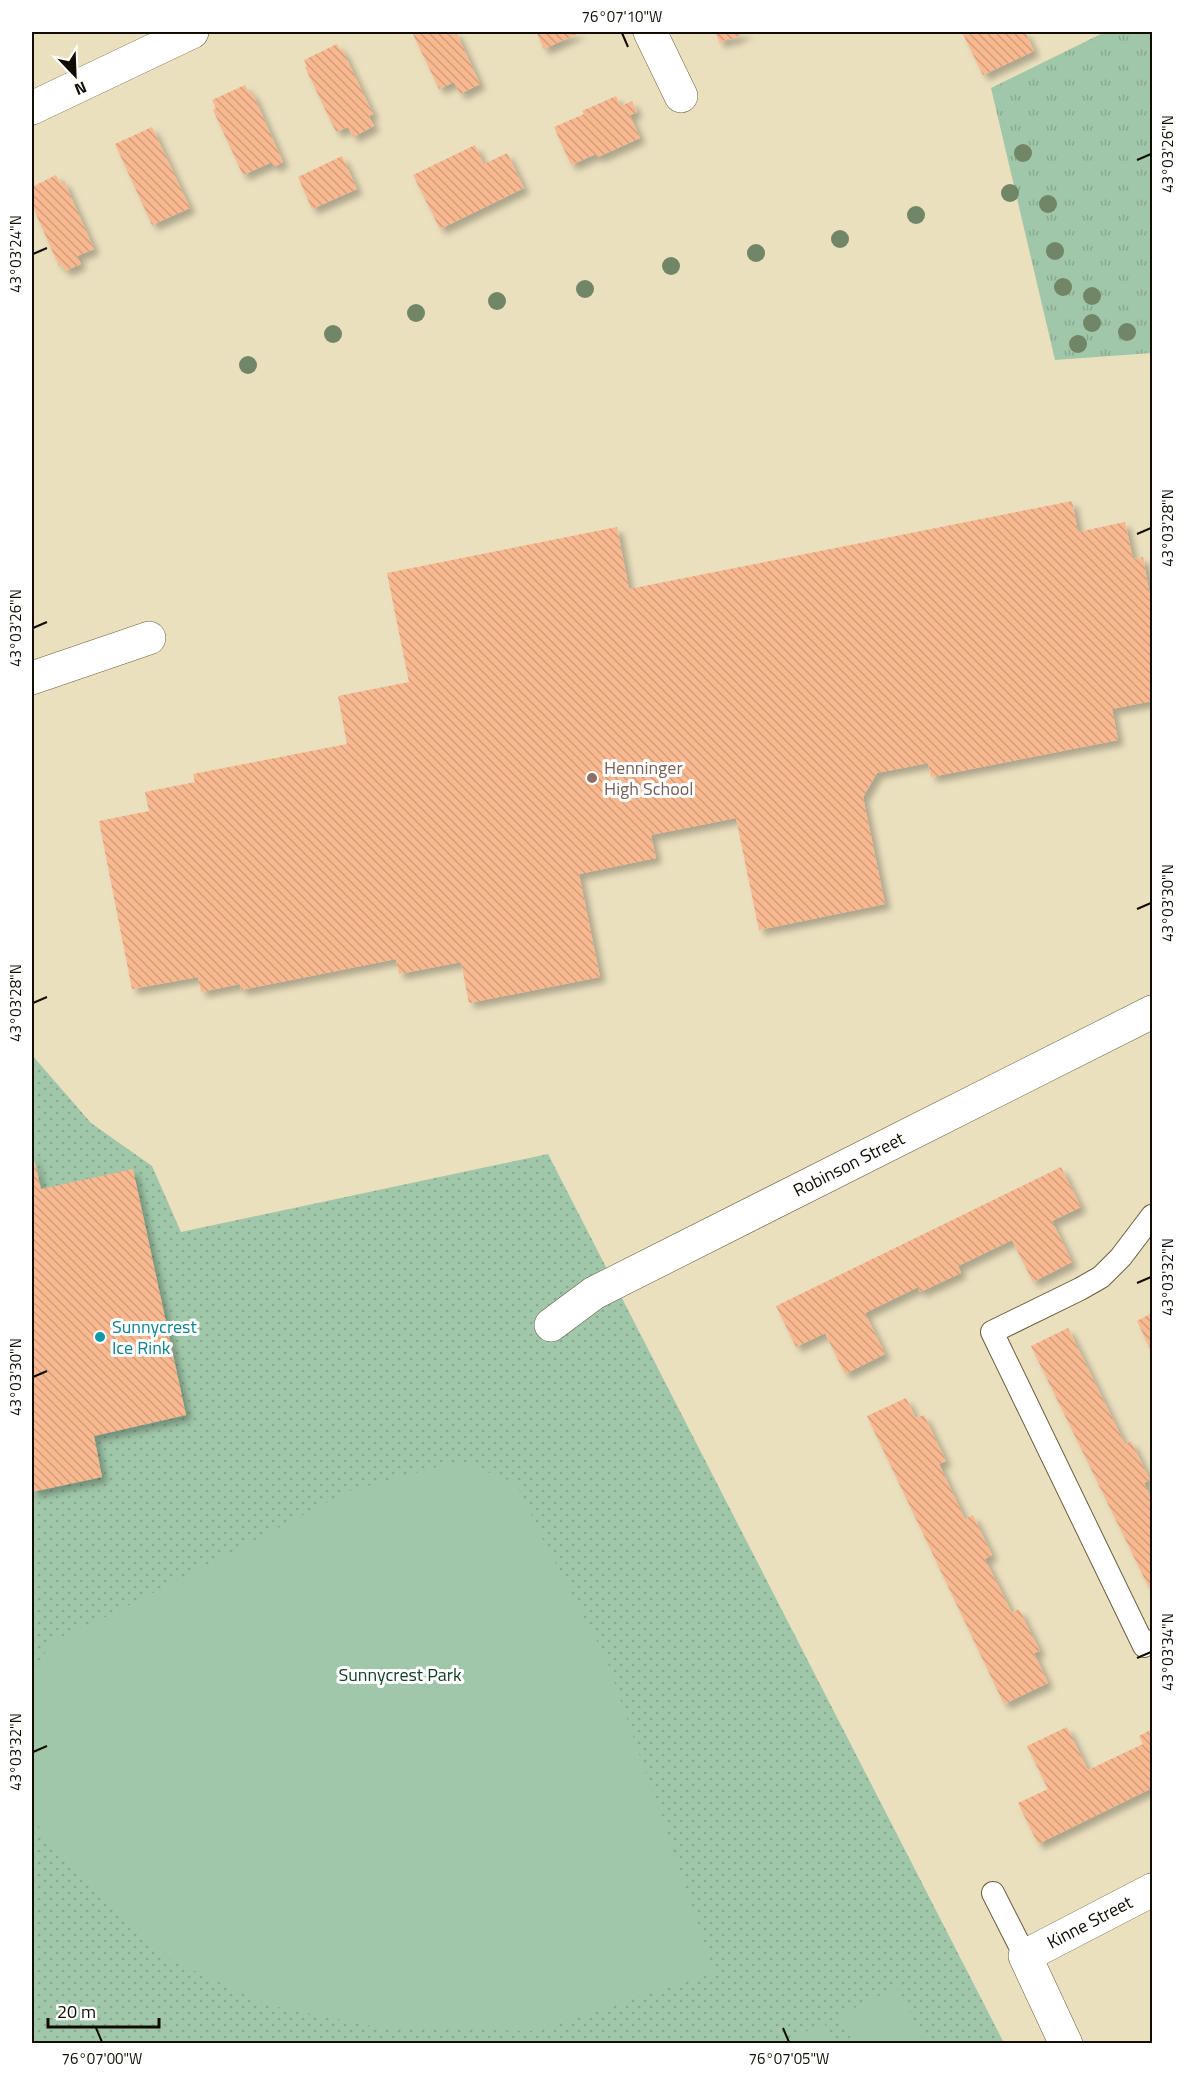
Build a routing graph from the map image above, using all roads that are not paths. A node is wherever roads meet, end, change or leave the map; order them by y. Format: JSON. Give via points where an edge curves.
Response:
{"nodes":[{"id":1,"x":192,"y":32,"type":"edge"},
{"id":2,"x":650,"y":32,"type":"edge"},
{"id":3,"x":681,"y":96,"type":"dead end"},
{"id":4,"x":32,"y":108,"type":"edge"},
{"id":5,"x":149,"y":638,"type":"dead end"},
{"id":6,"x":32,"y":678,"type":"edge"},
{"id":7,"x":1152,"y":1012,"type":"edge"},
{"id":8,"x":1152,"y":1215,"type":"edge"},
{"id":9,"x":551,"y":1325,"type":"dead end"},
{"id":10,"x":1152,"y":1641,"type":"edge"},
{"id":11,"x":1152,"y":1890,"type":"edge"},
{"id":12,"x":993,"y":1893,"type":"dead end"},
{"id":13,"x":1025,"y":1956,"type":"junction"},
{"id":14,"x":1066,"y":2043,"type":"edge"}],
"edges":[{"from":1,"to":4,"type":"street"},
{"from":2,"to":3,"type":"street"},
{"from":5,"to":6,"type":"street"},
{"from":7,"to":9,"type":"street","name":"Robinson Street","via":[[594,1293]]},
{"from":8,"to":10,"type":"lane","via":[[1101,1277],[992,1332],[1144,1646]]},
{"from":11,"to":13,"type":"street","name":"Kinne Street"},
{"from":12,"to":13,"type":"lane"},
{"from":13,"to":14,"type":"street"}]}
